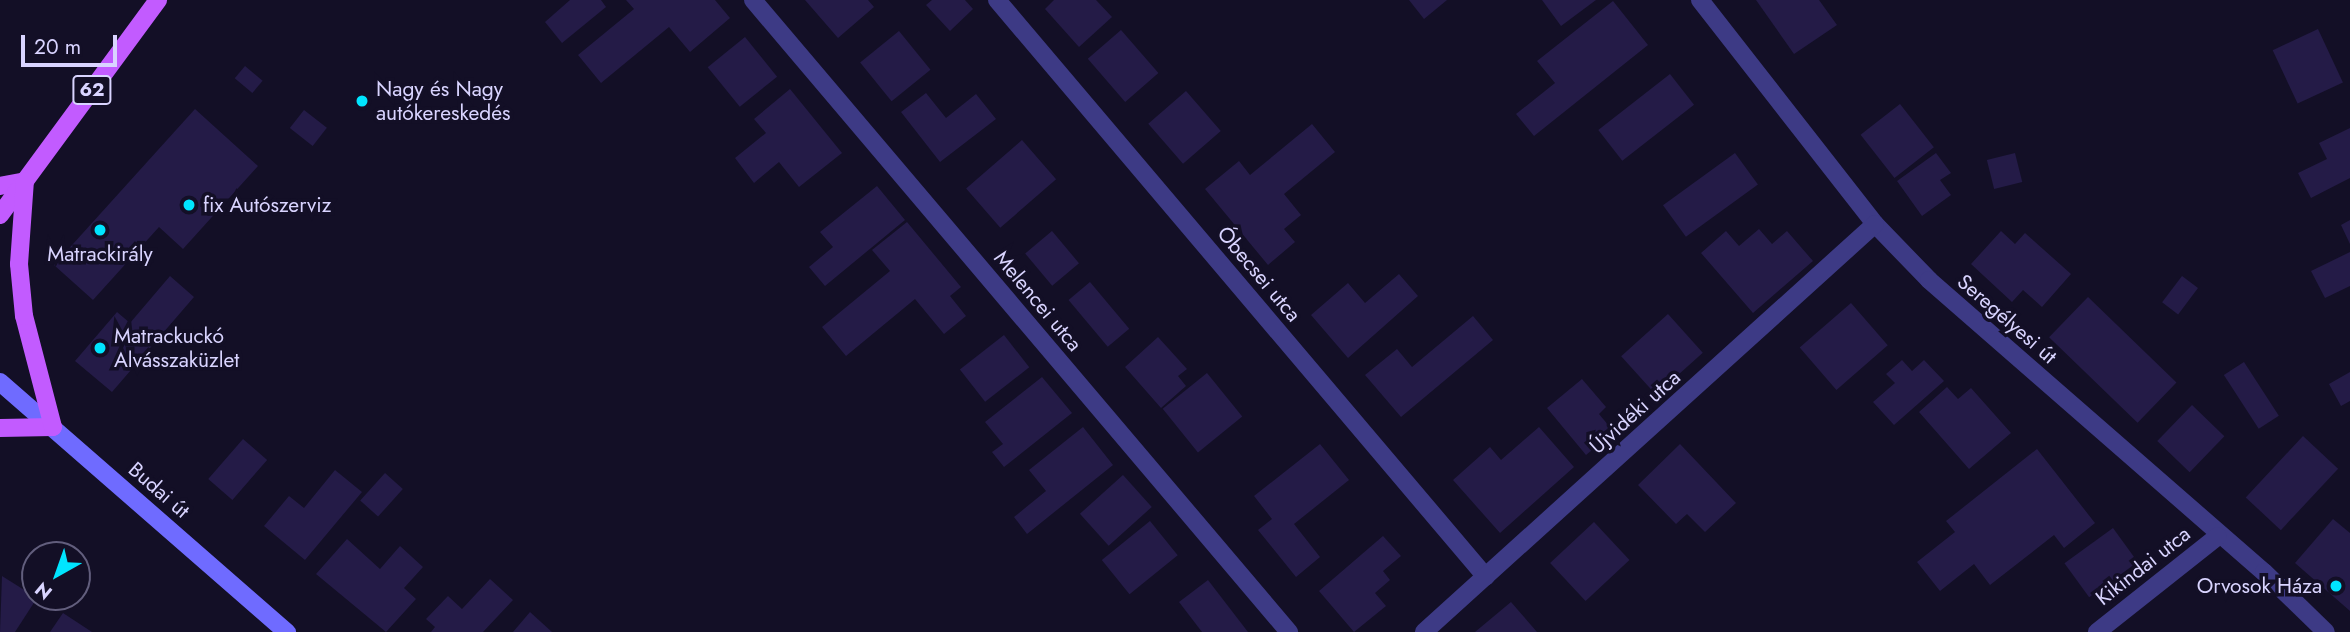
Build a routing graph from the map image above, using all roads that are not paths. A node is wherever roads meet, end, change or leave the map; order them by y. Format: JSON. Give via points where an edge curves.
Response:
{"nodes":[{"id":1,"x":159,"y":0,"type":"edge"},
{"id":2,"x":753,"y":0,"type":"edge"},
{"id":3,"x":997,"y":0,"type":"edge"},
{"id":4,"x":1700,"y":0,"type":"edge"},
{"id":5,"x":25,"y":181,"type":"junction"},
{"id":6,"x":0,"y":187,"type":"edge"},
{"id":7,"x":0,"y":215,"type":"edge"},
{"id":8,"x":1875,"y":224,"type":"junction"},
{"id":9,"x":0,"y":382,"type":"edge"},
{"id":10,"x":53,"y":427,"type":"junction"},
{"id":11,"x":0,"y":428,"type":"edge"},
{"id":12,"x":2218,"y":536,"type":"junction"},
{"id":13,"x":1486,"y":577,"type":"junction"},
{"id":14,"x":287,"y":632,"type":"edge"},
{"id":15,"x":1289,"y":632,"type":"edge"},
{"id":16,"x":1424,"y":632,"type":"edge"},
{"id":17,"x":2096,"y":632,"type":"edge"},
{"id":18,"x":2326,"y":632,"type":"edge"}],
"edges":[{"from":1,"to":5,"type":"main road","number":"62"},
{"from":2,"to":15,"type":"street","name":"Melencei utca"},
{"from":3,"to":13,"type":"street","name":"Óbecsei utca"},
{"from":4,"to":8,"type":"street","name":"Seregélyesi út"},
{"from":5,"to":6,"type":"main road"},
{"from":5,"to":7,"type":"main road","number":"62"},
{"from":5,"to":10,"type":"main road","via":[[19,264],[24,316]]},
{"from":8,"to":12,"type":"street","name":"Seregélyesi út","via":[[1929,280]]},
{"from":8,"to":13,"type":"street","name":"Újvidéki utca"},
{"from":9,"to":10,"type":"main road","name":"Budai út"},
{"from":10,"to":11,"type":"main road"},
{"from":10,"to":14,"type":"main road","name":"Budai út"},
{"from":12,"to":17,"type":"street","name":"Kikindai utca"},
{"from":12,"to":18,"type":"street","name":"Seregélyesi út","via":[[2264,572]]},
{"from":13,"to":16,"type":"street","name":"Újvidéki utca"}]}
